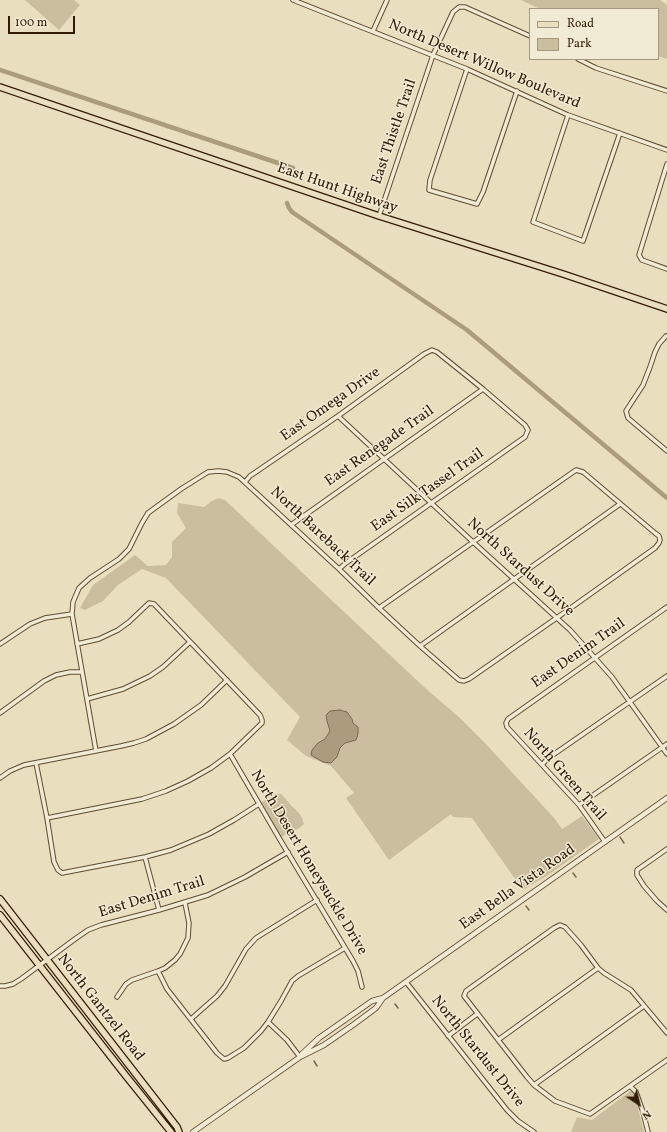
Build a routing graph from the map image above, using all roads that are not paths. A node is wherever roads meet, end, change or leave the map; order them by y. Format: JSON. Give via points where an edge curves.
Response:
{"nodes":[{"id":1,"x":293,"y":0,"type":"edge"},
{"id":2,"x":387,"y":0,"type":"edge"},
{"id":3,"x":373,"y":31,"type":"junction"},
{"id":4,"x":529,"y":36,"type":"edge"},
{"id":5,"x":433,"y":55,"type":"junction"},
{"id":6,"x":580,"y":60,"type":"edge"},
{"id":7,"x":467,"y":68,"type":"junction"},
{"id":8,"x":0,"y":87,"type":"edge"},
{"id":9,"x":516,"y":91,"type":"junction"},
{"id":10,"x":667,"y":91,"type":"edge"},
{"id":11,"x":568,"y":115,"type":"junction"},
{"id":12,"x":620,"y":133,"type":"junction"},
{"id":13,"x":667,"y":150,"type":"edge"},
{"id":14,"x":667,"y":164,"type":"edge"},
{"id":15,"x":379,"y":216,"type":"junction"},
{"id":16,"x":667,"y":269,"type":"edge"},
{"id":17,"x":667,"y":309,"type":"edge"},
{"id":18,"x":666,"y":336,"type":"dead end"},
{"id":19,"x":483,"y":389,"type":"junction"},
{"id":20,"x":338,"y":416,"type":"junction"},
{"id":21,"x":666,"y":449,"type":"edge"},
{"id":22,"x":384,"y":458,"type":"junction"},
{"id":23,"x":245,"y":482,"type":"junction"},
{"id":24,"x":431,"y":503,"type":"junction"},
{"id":25,"x":620,"y":504,"type":"junction"},
{"id":26,"x":291,"y":525,"type":"junction"},
{"id":27,"x":473,"y":542,"type":"junction"},
{"id":28,"x":339,"y":569,"type":"junction"},
{"id":29,"x":515,"y":579,"type":"junction"},
{"id":30,"x":667,"y":607,"type":"edge"},
{"id":31,"x":379,"y":608,"type":"junction"},
{"id":32,"x":72,"y":614,"type":"junction"},
{"id":33,"x":558,"y":617,"type":"junction"},
{"id":34,"x":190,"y":642,"type":"junction"},
{"id":35,"x":0,"y":644,"type":"edge"},
{"id":36,"x":77,"y":644,"type":"junction"},
{"id":37,"x":420,"y":646,"type":"junction"},
{"id":38,"x":595,"y":658,"type":"junction"},
{"id":39,"x":82,"y":672,"type":"junction"},
{"id":40,"x":667,"y":676,"type":"edge"},
{"id":41,"x":227,"y":680,"type":"junction"},
{"id":42,"x":87,"y":698,"type":"junction"},
{"id":43,"x":630,"y":702,"type":"junction"},
{"id":44,"x":0,"y":713,"type":"edge"},
{"id":45,"x":506,"y":723,"type":"joint"},
{"id":46,"x":667,"y":744,"type":"edge"},
{"id":47,"x":662,"y":747,"type":"junction"},
{"id":48,"x":96,"y":751,"type":"junction"},
{"id":49,"x":230,"y":754,"type":"junction"},
{"id":50,"x":667,"y":754,"type":"edge"},
{"id":51,"x":36,"y":763,"type":"junction"},
{"id":52,"x":542,"y":765,"type":"junction"},
{"id":53,"x":0,"y":778,"type":"edge"},
{"id":54,"x":667,"y":798,"type":"edge"},
{"id":55,"x":259,"y":804,"type":"junction"},
{"id":56,"x":579,"y":805,"type":"junction"},
{"id":57,"x":47,"y":818,"type":"junction"},
{"id":58,"x":604,"y":842,"type":"junction"},
{"id":59,"x":667,"y":849,"type":"edge"},
{"id":60,"x":288,"y":852,"type":"junction"},
{"id":61,"x":146,"y":857,"type":"junction"},
{"id":62,"x":0,"y":899,"type":"edge"},
{"id":63,"x":317,"y":900,"type":"junction"},
{"id":64,"x":185,"y":903,"type":"junction"},
{"id":65,"x":159,"y":910,"type":"junction"},
{"id":66,"x":667,"y":910,"type":"edge"},
{"id":67,"x":0,"y":915,"type":"edge"},
{"id":68,"x":345,"y":948,"type":"junction"},
{"id":69,"x":47,"y":960,"type":"junction"},
{"id":70,"x":40,"y":966,"type":"junction"},
{"id":71,"x":598,"y":968,"type":"junction"},
{"id":72,"x":158,"y":971,"type":"junction"},
{"id":73,"x":406,"y":982,"type":"junction"},
{"id":74,"x":0,"y":986,"type":"edge"},
{"id":75,"x":362,"y":987,"type":"dead end"},
{"id":76,"x":117,"y":997,"type":"dead end"},
{"id":77,"x":383,"y":998,"type":"junction"},
{"id":78,"x":644,"y":1006,"type":"junction"},
{"id":79,"x":477,"y":1014,"type":"junction"},
{"id":80,"x":191,"y":1019,"type":"junction"},
{"id":81,"x":268,"y":1022,"type":"junction"},
{"id":82,"x":667,"y":1033,"type":"edge"},
{"id":83,"x":448,"y":1036,"type":"junction"},
{"id":84,"x":498,"y":1040,"type":"junction"},
{"id":85,"x":300,"y":1057,"type":"junction"},
{"id":86,"x":667,"y":1060,"type":"edge"},
{"id":87,"x":534,"y":1085,"type":"junction"},
{"id":88,"x":630,"y":1086,"type":"junction"},
{"id":89,"x":171,"y":1132,"type":"edge"},
{"id":90,"x":179,"y":1132,"type":"edge"},
{"id":91,"x":194,"y":1132,"type":"edge"},
{"id":92,"x":534,"y":1132,"type":"edge"},
{"id":93,"x":648,"y":1132,"type":"edge"}],
"edges":[{"from":1,"to":3,"type":"street","name":"North Desert Willow Boulevard"},
{"from":2,"to":3,"type":"street"},
{"from":3,"to":5,"type":"street","name":"North Desert Willow Boulevard"},
{"from":4,"to":5,"type":"street","name":"East Thistle Trail","via":[[465,7],[459,7],[453,12]]},
{"from":5,"to":7,"type":"street","name":"North Desert Willow Boulevard"},
{"from":5,"to":15,"type":"street","name":"East Thistle Trail"},
{"from":6,"to":10,"type":"street","via":[[596,68]]},
{"from":7,"to":9,"type":"street","name":"North Desert Willow Boulevard"},
{"from":7,"to":9,"type":"street","via":[[430,180],[429,190],[477,204]]},
{"from":8,"to":15,"type":"main road","name":"East Hunt Highway"},
{"from":9,"to":11,"type":"street","name":"North Desert Willow Boulevard"},
{"from":11,"to":12,"type":"street","name":"North Desert Willow Boulevard"},
{"from":11,"to":12,"type":"street","via":[[533,222],[583,241]]},
{"from":12,"to":13,"type":"street","name":"North Desert Willow Boulevard"},
{"from":14,"to":16,"type":"street","via":[[639,255],[642,260]]},
{"from":15,"to":17,"type":"main road","name":"East Hunt Highway"},
{"from":18,"to":21,"type":"street","via":[[655,352],[643,385],[626,411],[628,418]]},
{"from":19,"to":20,"type":"street","name":"East Omega Drive","via":[[432,350]]},
{"from":19,"to":22,"type":"street","name":"East Renegade Trail"},
{"from":19,"to":24,"type":"street","name":"East Silk Tassel Trail","via":[[525,425],[528,430],[525,437]]},
{"from":20,"to":22,"type":"street","name":"North Stardust Drive"},
{"from":20,"to":23,"type":"street","name":"East Omega Drive"},
{"from":22,"to":24,"type":"street","name":"North Stardust Drive"},
{"from":22,"to":26,"type":"street","name":"East Renegade Trail"},
{"from":23,"to":26,"type":"street","name":"North Bareback Trail"},
{"from":23,"to":32,"type":"street","name":"North Bareback Trail","via":[[227,472],[208,472],[148,513],[129,549],[79,588],[73,602]]},
{"from":24,"to":27,"type":"street","name":"North Stardust Drive"},
{"from":24,"to":28,"type":"street","name":"East Silk Tassel Trail"},
{"from":25,"to":27,"type":"street","via":[[583,472],[576,470]]},
{"from":25,"to":29,"type":"street"},
{"from":25,"to":33,"type":"street","via":[[659,536],[660,543]]},
{"from":26,"to":28,"type":"street","name":"North Bareback Trail"},
{"from":27,"to":29,"type":"street","name":"North Stardust Drive"},
{"from":27,"to":31,"type":"street"},
{"from":28,"to":31,"type":"street","name":"North Bareback Trail"},
{"from":29,"to":33,"type":"street","name":"North Stardust Drive"},
{"from":29,"to":37,"type":"street"},
{"from":30,"to":38,"type":"street","name":"East Denim Trail"},
{"from":31,"to":37,"type":"street","name":"North Bareback Trail"},
{"from":32,"to":35,"type":"street","via":[[46,618],[30,624]]},
{"from":32,"to":36,"type":"street"},
{"from":33,"to":37,"type":"street","name":"North Bareback Trail","via":[[464,681],[459,680]]},
{"from":33,"to":38,"type":"street","name":"North Stardust Drive"},
{"from":34,"to":36,"type":"street","via":[[154,604],[149,603],[118,630],[99,639]]},
{"from":34,"to":41,"type":"street"},
{"from":34,"to":42,"type":"street","via":[[150,676],[123,689]]},
{"from":36,"to":39,"type":"street"},
{"from":38,"to":43,"type":"street","name":"North Stardust Drive"},
{"from":38,"to":45,"type":"street","name":"East Denim Trail","via":[[508,719]]},
{"from":39,"to":42,"type":"street"},
{"from":39,"to":44,"type":"street","via":[[56,675]]},
{"from":40,"to":43,"type":"street"},
{"from":41,"to":48,"type":"street","via":[[201,705],[174,724],[134,743]]},
{"from":41,"to":49,"type":"street","via":[[262,720],[262,723]]},
{"from":42,"to":48,"type":"street"},
{"from":43,"to":47,"type":"street","name":"North Stardust Drive"},
{"from":43,"to":52,"type":"street"},
{"from":45,"to":52,"type":"street","name":"North Green Trail"},
{"from":46,"to":47,"type":"street"},
{"from":47,"to":50,"type":"street","name":"North Stardust Drive"},
{"from":47,"to":56,"type":"street"},
{"from":48,"to":51,"type":"street"},
{"from":49,"to":55,"type":"street","name":"North Desert Honeysuckle Drive"},
{"from":49,"to":57,"type":"street","via":[[188,781],[166,791]]},
{"from":51,"to":53,"type":"street","via":[[24,765]]},
{"from":51,"to":57,"type":"street"},
{"from":52,"to":56,"type":"street","name":"North Green Trail"},
{"from":54,"to":58,"type":"street","name":"East Bella Vista Road"},
{"from":55,"to":60,"type":"street","name":"North Desert Honeysuckle Drive"},
{"from":55,"to":61,"type":"street","via":[[209,834]]},
{"from":56,"to":58,"type":"street","name":"North Green Trail"},
{"from":57,"to":61,"type":"street","via":[[54,862],[62,873]]},
{"from":58,"to":73,"type":"street","name":"East Bella Vista Road"},
{"from":59,"to":66,"type":"street","via":[[637,870],[637,875],[644,886]]},
{"from":60,"to":63,"type":"street","name":"North Desert Honeysuckle Drive"},
{"from":60,"to":64,"type":"street","name":"East Denim Trail","via":[[227,886]]},
{"from":61,"to":65,"type":"street"},
{"from":62,"to":69,"type":"main road","name":"North Gantzel Road"},
{"from":63,"to":68,"type":"street","name":"North Desert Honeysuckle Drive"},
{"from":63,"to":80,"type":"street","via":[[256,938],[246,949],[217,996]]},
{"from":64,"to":65,"type":"street","name":"East Denim Trail"},
{"from":64,"to":72,"type":"street","via":[[189,923],[188,938],[180,954]]},
{"from":65,"to":69,"type":"street","name":"East Denim Trail","via":[[88,930]]},
{"from":67,"to":70,"type":"main road","name":"North Gantzel Road"},
{"from":68,"to":75,"type":"street","name":"North Desert Honeysuckle Drive","via":[[358,971]]},
{"from":68,"to":81,"type":"street","via":[[292,981]]},
{"from":69,"to":70,"type":"street","name":"East Denim Trail"},
{"from":69,"to":90,"type":"main road","name":"North Gantzel Road"},
{"from":70,"to":74,"type":"street","name":"East Denim Trail","via":[[13,984]]},
{"from":70,"to":89,"type":"main road","name":"North Gantzel Road"},
{"from":71,"to":78,"type":"street","via":[[631,990]]},
{"from":71,"to":79,"type":"street","via":[[581,945],[560,925],[466,991],[464,996]]},
{"from":71,"to":84,"type":"street"},
{"from":72,"to":76,"type":"street","via":[[132,980]]},
{"from":72,"to":80,"type":"street","via":[[167,989]]},
{"from":73,"to":77,"type":"street","name":"East Bella Vista Road"},
{"from":73,"to":83,"type":"street","name":"North Stardust Drive"},
{"from":77,"to":85,"type":"street","name":"East Bella Vista Road","via":[[376,1008],[341,1033]]},
{"from":77,"to":85,"type":"street","name":"East Bella Vista Road","via":[[372,1000],[319,1038]]},
{"from":78,"to":82,"type":"street"},
{"from":78,"to":87,"type":"street"},
{"from":79,"to":83,"type":"street"},
{"from":79,"to":84,"type":"street"},
{"from":80,"to":81,"type":"street","via":[[217,1053],[224,1058],[244,1048]]},
{"from":81,"to":85,"type":"street"},
{"from":83,"to":92,"type":"street","name":"North Stardust Drive","via":[[507,1110]]},
{"from":84,"to":87,"type":"street"},
{"from":85,"to":91,"type":"street","name":"East Bella Vista Road"},
{"from":86,"to":88,"type":"street"},
{"from":87,"to":88,"type":"street","via":[[555,1101],[590,1114]]},
{"from":88,"to":93,"type":"street","via":[[636,1092],[644,1112]]}]}
